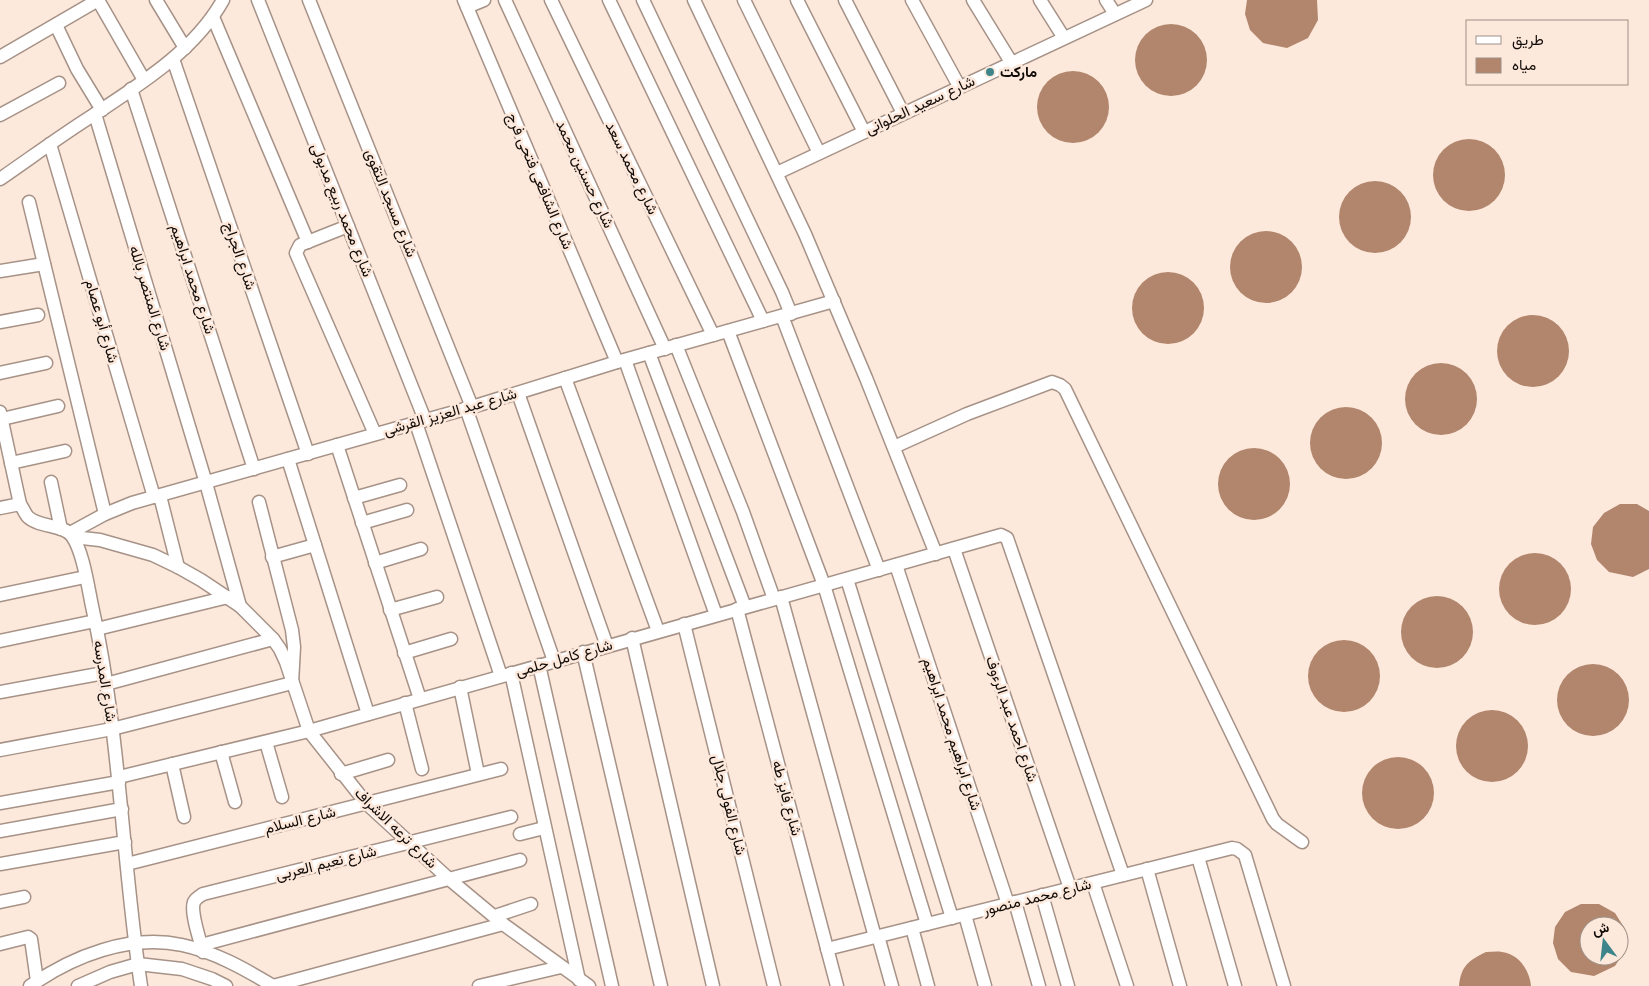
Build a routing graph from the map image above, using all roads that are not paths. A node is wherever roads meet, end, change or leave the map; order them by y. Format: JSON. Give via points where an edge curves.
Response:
{"nodes":[{"id":1,"x":98,"y":0,"type":"edge"},
{"id":2,"x":156,"y":0,"type":"edge"},
{"id":3,"x":258,"y":0,"type":"edge"},
{"id":4,"x":309,"y":0,"type":"edge"},
{"id":5,"x":484,"y":0,"type":"edge"},
{"id":6,"x":505,"y":0,"type":"edge"},
{"id":7,"x":551,"y":0,"type":"edge"},
{"id":8,"x":609,"y":0,"type":"edge"},
{"id":9,"x":644,"y":0,"type":"edge"},
{"id":10,"x":694,"y":0,"type":"edge"},
{"id":11,"x":744,"y":0,"type":"edge"},
{"id":12,"x":797,"y":0,"type":"edge"},
{"id":13,"x":845,"y":0,"type":"edge"},
{"id":14,"x":912,"y":0,"type":"edge"},
{"id":15,"x":973,"y":0,"type":"edge"},
{"id":16,"x":1040,"y":0,"type":"edge"},
{"id":17,"x":1106,"y":0,"type":"edge"},
{"id":18,"x":1143,"y":1,"type":"edge"},
{"id":19,"x":465,"y":4,"type":"edge"},
{"id":20,"x":217,"y":6,"type":"edge"},
{"id":21,"x":1115,"y":14,"type":"junction"},
{"id":22,"x":56,"y":25,"type":"junction"},
{"id":23,"x":1064,"y":38,"type":"junction"},
{"id":24,"x":185,"y":48,"type":"junction"},
{"id":25,"x":0,"y":58,"type":"edge"},
{"id":26,"x":173,"y":59,"type":"junction"},
{"id":27,"x":1011,"y":62,"type":"junction"},
{"id":28,"x":144,"y":80,"type":"junction"},
{"id":29,"x":59,"y":83,"type":"dead end"},
{"id":30,"x":960,"y":86,"type":"junction"},
{"id":31,"x":131,"y":89,"type":"junction"},
{"id":32,"x":98,"y":112,"type":"junction"},
{"id":33,"x":903,"y":113,"type":"junction"},
{"id":34,"x":0,"y":115,"type":"edge"},
{"id":35,"x":864,"y":132,"type":"junction"},
{"id":36,"x":50,"y":144,"type":"junction"},
{"id":37,"x":819,"y":153,"type":"junction"},
{"id":38,"x":777,"y":173,"type":"junction"},
{"id":39,"x":0,"y":179,"type":"edge"},
{"id":40,"x":29,"y":202,"type":"dead end"},
{"id":41,"x":348,"y":226,"type":"junction"},
{"id":42,"x":308,"y":242,"type":"junction"},
{"id":43,"x":44,"y":264,"type":"junction"},
{"id":44,"x":0,"y":271,"type":"edge"},
{"id":45,"x":834,"y":301,"type":"junction"},
{"id":46,"x":38,"y":315,"type":"dead end"},
{"id":47,"x":786,"y":315,"type":"junction"},
{"id":48,"x":762,"y":321,"type":"junction"},
{"id":49,"x":0,"y":322,"type":"edge"},
{"id":50,"x":728,"y":331,"type":"junction"},
{"id":51,"x":713,"y":335,"type":"junction"},
{"id":52,"x":671,"y":347,"type":"junction"},
{"id":53,"x":650,"y":353,"type":"junction"},
{"id":54,"x":621,"y":361,"type":"junction"},
{"id":55,"x":46,"y":362,"type":"dead end"},
{"id":56,"x":0,"y":373,"type":"edge"},
{"id":57,"x":565,"y":378,"type":"junction"},
{"id":58,"x":518,"y":393,"type":"junction"},
{"id":59,"x":58,"y":406,"type":"dead end"},
{"id":60,"x":469,"y":408,"type":"junction"},
{"id":61,"x":1,"y":416,"type":"edge"},
{"id":62,"x":420,"y":421,"type":"junction"},
{"id":63,"x":375,"y":434,"type":"junction"},
{"id":64,"x":2,"y":435,"type":"edge"},
{"id":65,"x":337,"y":445,"type":"junction"},
{"id":66,"x":894,"y":447,"type":"junction"},
{"id":67,"x":65,"y":451,"type":"dead end"},
{"id":68,"x":308,"y":454,"type":"junction"},
{"id":69,"x":288,"y":459,"type":"junction"},
{"id":70,"x":7,"y":460,"type":"edge"},
{"id":71,"x":254,"y":469,"type":"junction"},
{"id":72,"x":51,"y":482,"type":"dead end"},
{"id":73,"x":206,"y":482,"type":"junction"},
{"id":74,"x":400,"y":485,"type":"dead end"},
{"id":75,"x":157,"y":496,"type":"junction"},
{"id":76,"x":354,"y":498,"type":"junction"},
{"id":77,"x":260,"y":502,"type":"dead end"},
{"id":78,"x":20,"y":504,"type":"junction"},
{"id":79,"x":0,"y":508,"type":"edge"},
{"id":80,"x":407,"y":510,"type":"dead end"},
{"id":81,"x":106,"y":514,"type":"junction"},
{"id":82,"x":362,"y":523,"type":"junction"},
{"id":83,"x":68,"y":533,"type":"junction"},
{"id":84,"x":315,"y":545,"type":"junction"},
{"id":85,"x":421,"y":549,"type":"dead end"},
{"id":86,"x":954,"y":549,"type":"junction"},
{"id":87,"x":936,"y":554,"type":"junction"},
{"id":88,"x":272,"y":556,"type":"junction"},
{"id":89,"x":375,"y":563,"type":"junction"},
{"id":90,"x":896,"y":565,"type":"junction"},
{"id":91,"x":178,"y":567,"type":"junction"},
{"id":92,"x":879,"y":570,"type":"junction"},
{"id":93,"x":85,"y":577,"type":"junction"},
{"id":94,"x":847,"y":578,"type":"junction"},
{"id":95,"x":0,"y":582,"type":"edge"},
{"id":96,"x":824,"y":585,"type":"junction"},
{"id":97,"x":1,"y":595,"type":"edge"},
{"id":98,"x":228,"y":597,"type":"junction"},
{"id":99,"x":437,"y":597,"type":"dead end"},
{"id":100,"x":778,"y":598,"type":"junction"},
{"id":101,"x":240,"y":606,"type":"junction"},
{"id":102,"x":741,"y":608,"type":"junction"},
{"id":103,"x":390,"y":610,"type":"junction"},
{"id":104,"x":716,"y":615,"type":"junction"},
{"id":105,"x":684,"y":624,"type":"junction"},
{"id":106,"x":96,"y":625,"type":"junction"},
{"id":107,"x":658,"y":631,"type":"junction"},
{"id":108,"x":632,"y":638,"type":"junction"},
{"id":109,"x":273,"y":639,"type":"junction"},
{"id":110,"x":451,"y":639,"type":"dead end"},
{"id":111,"x":0,"y":640,"type":"edge"},
{"id":112,"x":607,"y":646,"type":"junction"},
{"id":113,"x":583,"y":652,"type":"junction"},
{"id":114,"x":404,"y":653,"type":"junction"},
{"id":115,"x":554,"y":661,"type":"junction"},
{"id":116,"x":539,"y":665,"type":"junction"},
{"id":117,"x":506,"y":674,"type":"junction"},
{"id":118,"x":105,"y":678,"type":"junction"},
{"id":119,"x":292,"y":683,"type":"junction"},
{"id":120,"x":460,"y":687,"type":"junction"},
{"id":121,"x":0,"y":692,"type":"edge"},
{"id":122,"x":420,"y":699,"type":"junction"},
{"id":123,"x":405,"y":703,"type":"junction"},
{"id":124,"x":368,"y":714,"type":"junction"},
{"id":125,"x":112,"y":728,"type":"junction"},
{"id":126,"x":309,"y":731,"type":"junction"},
{"id":127,"x":266,"y":742,"type":"junction"},
{"id":128,"x":0,"y":750,"type":"edge"},
{"id":129,"x":222,"y":752,"type":"junction"},
{"id":130,"x":388,"y":760,"type":"dead end"},
{"id":131,"x":172,"y":764,"type":"junction"},
{"id":132,"x":422,"y":769,"type":"dead end"},
{"id":133,"x":501,"y":769,"type":"dead end"},
{"id":134,"x":341,"y":774,"type":"junction"},
{"id":135,"x":478,"y":774,"type":"junction"},
{"id":136,"x":119,"y":780,"type":"junction"},
{"id":137,"x":282,"y":797,"type":"dead end"},
{"id":138,"x":235,"y":802,"type":"dead end"},
{"id":139,"x":0,"y":803,"type":"edge"},
{"id":140,"x":366,"y":803,"type":"junction"},
{"id":141,"x":122,"y":809,"type":"junction"},
{"id":142,"x":511,"y":817,"type":"dead end"},
{"id":143,"x":184,"y":818,"type":"dead end"},
{"id":144,"x":544,"y":828,"type":"junction"},
{"id":145,"x":0,"y":831,"type":"edge"},
{"id":146,"x":520,"y":834,"type":"dead end"},
{"id":147,"x":125,"y":842,"type":"junction"},
{"id":148,"x":1302,"y":842,"type":"dead end"},
{"id":149,"x":410,"y":843,"type":"junction"},
{"id":150,"x":1198,"y":857,"type":"junction"},
{"id":151,"x":520,"y":860,"type":"dead end"},
{"id":152,"x":0,"y":864,"type":"edge"},
{"id":153,"x":127,"y":864,"type":"junction"},
{"id":154,"x":1147,"y":869,"type":"junction"},
{"id":155,"x":1123,"y":875,"type":"junction"},
{"id":156,"x":449,"y":879,"type":"junction"},
{"id":157,"x":1093,"y":883,"type":"junction"},
{"id":158,"x":1070,"y":888,"type":"junction"},
{"id":159,"x":1042,"y":895,"type":"junction"},
{"id":160,"x":24,"y":897,"type":"dead end"},
{"id":161,"x":0,"y":902,"type":"edge"},
{"id":162,"x":1012,"y":903,"type":"junction"},
{"id":163,"x":531,"y":904,"type":"dead end"},
{"id":164,"x":965,"y":915,"type":"junction"},
{"id":165,"x":952,"y":918,"type":"junction"},
{"id":166,"x":499,"y":920,"type":"junction"},
{"id":167,"x":927,"y":924,"type":"junction"},
{"id":168,"x":912,"y":928,"type":"junction"},
{"id":169,"x":876,"y":936,"type":"junction"},
{"id":170,"x":134,"y":943,"type":"junction"},
{"id":171,"x":0,"y":944,"type":"edge"},
{"id":172,"x":202,"y":948,"type":"junction"},
{"id":173,"x":827,"y":949,"type":"junction"},
{"id":174,"x":138,"y":964,"type":"junction"},
{"id":175,"x":561,"y":967,"type":"junction"},
{"id":176,"x":579,"y":982,"type":"edge"},
{"id":177,"x":34,"y":984,"type":"edge"},
{"id":178,"x":84,"y":984,"type":"edge"},
{"id":179,"x":142,"y":986,"type":"edge"},
{"id":180,"x":226,"y":986,"type":"edge"},
{"id":181,"x":273,"y":986,"type":"edge"},
{"id":182,"x":479,"y":986,"type":"edge"},
{"id":183,"x":612,"y":986,"type":"edge"},
{"id":184,"x":661,"y":986,"type":"edge"},
{"id":185,"x":714,"y":986,"type":"edge"},
{"id":186,"x":774,"y":986,"type":"edge"},
{"id":187,"x":837,"y":986,"type":"edge"},
{"id":188,"x":892,"y":986,"type":"edge"},
{"id":189,"x":928,"y":986,"type":"edge"},
{"id":190,"x":986,"y":986,"type":"edge"},
{"id":191,"x":1039,"y":986,"type":"edge"},
{"id":192,"x":1068,"y":986,"type":"edge"},
{"id":193,"x":1127,"y":986,"type":"edge"},
{"id":194,"x":1180,"y":986,"type":"edge"},
{"id":195,"x":1235,"y":986,"type":"edge"},
{"id":196,"x":1284,"y":986,"type":"edge"}],
"edges":[{"from":1,"to":22,"type":"street"},
{"from":1,"to":28,"type":"street"},
{"from":2,"to":24,"type":"street"},
{"from":3,"to":41,"type":"street","name":"شارع محمد ربيع مدبولى"},
{"from":4,"to":60,"type":"street","name":"شارع مسجد التقوى"},
{"from":5,"to":19,"type":"street"},
{"from":6,"to":52,"type":"street","name":"شارع حسنين محمد"},
{"from":7,"to":51,"type":"street","name":"شارع محمد سعد"},
{"from":8,"to":48,"type":"street"},
{"from":9,"to":47,"type":"street","via":[[782,292]]},
{"from":10,"to":38,"type":"street"},
{"from":11,"to":37,"type":"street"},
{"from":12,"to":35,"type":"street"},
{"from":13,"to":33,"type":"street"},
{"from":14,"to":30,"type":"street"},
{"from":15,"to":27,"type":"street"},
{"from":16,"to":23,"type":"street"},
{"from":17,"to":21,"type":"street"},
{"from":18,"to":21,"type":"street","name":"شارع سعيد الحلوانى"},
{"from":19,"to":54,"type":"street","name":"شارع الشافعى فتحى فرج"},
{"from":20,"to":24,"type":"street"},
{"from":20,"to":42,"type":"street"},
{"from":21,"to":23,"type":"street","name":"شارع سعيد الحلوانى"},
{"from":22,"to":25,"type":"street"},
{"from":22,"to":32,"type":"street","name":"شارع المنتصر بالله"},
{"from":23,"to":27,"type":"street","name":"شارع سعيد الحلوانى"},
{"from":24,"to":26,"type":"street"},
{"from":26,"to":28,"type":"street"},
{"from":26,"to":68,"type":"street","name":"شارع الجراج"},
{"from":27,"to":30,"type":"street","name":"شارع سعيد الحلوانى"},
{"from":28,"to":31,"type":"street"},
{"from":29,"to":34,"type":"street"},
{"from":30,"to":33,"type":"street","name":"شارع سعيد الحلوانى"},
{"from":31,"to":32,"type":"street"},
{"from":31,"to":71,"type":"street","name":"شارع محمد ابراهيم"},
{"from":32,"to":36,"type":"street"},
{"from":32,"to":73,"type":"street","name":"شارع المنتصر بالله"},
{"from":33,"to":35,"type":"street","name":"شارع سعيد الحلوانى"},
{"from":35,"to":37,"type":"street","name":"شارع سعيد الحلوانى"},
{"from":36,"to":39,"type":"street"},
{"from":36,"to":75,"type":"street","name":"شارع أبو عصام"},
{"from":37,"to":38,"type":"street","name":"شارع سعيد الحلوانى"},
{"from":38,"to":45,"type":"street"},
{"from":40,"to":43,"type":"street"},
{"from":41,"to":42,"type":"street"},
{"from":41,"to":62,"type":"street","name":"شارع محمد ربيع مدبولى"},
{"from":42,"to":63,"type":"street","via":[[296,250],[297,256]]},
{"from":43,"to":44,"type":"street"},
{"from":43,"to":81,"type":"street"},
{"from":45,"to":47,"type":"street","name":"شارع عبد العزيز القرشى"},
{"from":45,"to":66,"type":"street"},
{"from":46,"to":49,"type":"street"},
{"from":47,"to":48,"type":"street","name":"شارع عبد العزيز القرشى"},
{"from":47,"to":92,"type":"street"},
{"from":48,"to":50,"type":"street","name":"شارع عبد العزيز القرشى"},
{"from":50,"to":51,"type":"street","name":"شارع عبد العزيز القرشى"},
{"from":50,"to":96,"type":"street"},
{"from":51,"to":52,"type":"street","name":"شارع عبد العزيز القرشى"},
{"from":52,"to":53,"type":"street","name":"شارع عبد العزيز القرشى"},
{"from":52,"to":100,"type":"street","name":"شارع حسنين محمد"},
{"from":53,"to":54,"type":"street","name":"شارع عبد العزيز القرشى"},
{"from":53,"to":102,"type":"street","name":"شارع فايز طه"},
{"from":54,"to":57,"type":"street","name":"شارع عبد العزيز القرشى"},
{"from":54,"to":104,"type":"street","name":"شارع الشافعى فتحى فرج"},
{"from":55,"to":56,"type":"street"},
{"from":57,"to":58,"type":"street","name":"شارع عبد العزيز القرشى"},
{"from":57,"to":107,"type":"street"},
{"from":58,"to":60,"type":"street","name":"شارع عبد العزيز القرشى"},
{"from":58,"to":112,"type":"street"},
{"from":59,"to":61,"type":"street"},
{"from":60,"to":62,"type":"street","name":"شارع عبد العزيز القرشى"},
{"from":60,"to":115,"type":"street","name":"شارع مسجد التقوى"},
{"from":61,"to":64,"type":"street"},
{"from":62,"to":63,"type":"street","name":"شارع عبد العزيز القرشى"},
{"from":62,"to":117,"type":"street","name":"شارع محمد ربيع مدبولى"},
{"from":63,"to":65,"type":"street","name":"شارع عبد العزيز القرشى"},
{"from":64,"to":70,"type":"street"},
{"from":65,"to":68,"type":"street","name":"شارع عبد العزيز القرشى"},
{"from":65,"to":76,"type":"street"},
{"from":66,"to":87,"type":"street"},
{"from":66,"to":148,"type":"street","via":[[966,414],[1052,382],[1065,389],[1273,819]]},
{"from":67,"to":70,"type":"street"},
{"from":68,"to":69,"type":"street","name":"شارع عبد العزيز القرشى"},
{"from":69,"to":71,"type":"street","name":"شارع عبد العزيز القرشى"},
{"from":69,"to":84,"type":"street"},
{"from":70,"to":78,"type":"street"},
{"from":71,"to":73,"type":"street","name":"شارع عبد العزيز القرشى"},
{"from":72,"to":83,"type":"street","name":"شارع المدرسه"},
{"from":73,"to":75,"type":"street","name":"شارع عبد العزيز القرشى"},
{"from":73,"to":101,"type":"street","name":"شارع المنتصر بالله"},
{"from":74,"to":76,"type":"street"},
{"from":75,"to":81,"type":"street","name":"شارع عبد العزيز القرشى"},
{"from":75,"to":91,"type":"street","name":"شارع أبو عصام"},
{"from":76,"to":82,"type":"street"},
{"from":77,"to":88,"type":"street"},
{"from":78,"to":79,"type":"street"},
{"from":78,"to":83,"type":"street","via":[[36,523]]},
{"from":80,"to":82,"type":"street"},
{"from":81,"to":83,"type":"street","name":"شارع عبد العزيز القرشى"},
{"from":82,"to":89,"type":"street"},
{"from":83,"to":91,"type":"street","name":"شارع ترعه الاشراف","via":[[127,546]]},
{"from":83,"to":93,"type":"street","name":"شارع المدرسه"},
{"from":84,"to":88,"type":"street"},
{"from":84,"to":124,"type":"street"},
{"from":85,"to":89,"type":"street"},
{"from":86,"to":87,"type":"street","name":"شارع كامل حلمى"},
{"from":86,"to":155,"type":"street","name":"شارع كامل حلمى","via":[[997,536],[1007,538]]},
{"from":86,"to":158,"type":"street","name":"شارع احمد عبد الرءوف"},
{"from":87,"to":90,"type":"street","name":"شارع كامل حلمى"},
{"from":88,"to":119,"type":"street","via":[[292,630]]},
{"from":89,"to":103,"type":"street"},
{"from":90,"to":92,"type":"street","name":"شارع كامل حلمى"},
{"from":90,"to":162,"type":"street","name":"شارع ابراهيم محمد ابراهيم"},
{"from":91,"to":98,"type":"street","name":"شارع ترعه الاشراف"},
{"from":92,"to":94,"type":"street","name":"شارع كامل حلمى"},
{"from":93,"to":97,"type":"street"},
{"from":93,"to":106,"type":"street","name":"شارع المدرسه"},
{"from":94,"to":96,"type":"street","name":"شارع كامل حلمى"},
{"from":94,"to":165,"type":"street"},
{"from":95,"to":97,"type":"street"},
{"from":96,"to":100,"type":"street","name":"شارع كامل حلمى"},
{"from":96,"to":167,"type":"street"},
{"from":98,"to":101,"type":"street","name":"شارع ترعه الاشراف"},
{"from":98,"to":106,"type":"street"},
{"from":99,"to":103,"type":"street"},
{"from":100,"to":102,"type":"street","name":"شارع كامل حلمى"},
{"from":100,"to":169,"type":"street","name":"شارع حسنين محمد"},
{"from":101,"to":109,"type":"street","name":"شارع ترعه الاشراف"},
{"from":102,"to":104,"type":"street","name":"شارع كامل حلمى"},
{"from":102,"to":173,"type":"street","name":"شارع فايز طه"},
{"from":103,"to":114,"type":"street"},
{"from":104,"to":105,"type":"street","name":"شارع كامل حلمى"},
{"from":105,"to":107,"type":"street","name":"شارع كامل حلمى"},
{"from":105,"to":186,"type":"street","name":"شارع الفولى جلال"},
{"from":106,"to":111,"type":"street"},
{"from":106,"to":118,"type":"street","name":"شارع المدرسه"},
{"from":107,"to":108,"type":"street","name":"شارع كامل حلمى"},
{"from":108,"to":112,"type":"street","name":"شارع كامل حلمى"},
{"from":108,"to":185,"type":"street"},
{"from":109,"to":118,"type":"street"},
{"from":109,"to":119,"type":"street","name":"شارع ترعه الاشراف","via":[[286,662]]},
{"from":110,"to":114,"type":"street"},
{"from":112,"to":113,"type":"street","name":"شارع كامل حلمى"},
{"from":113,"to":115,"type":"street","name":"شارع كامل حلمى"},
{"from":113,"to":184,"type":"street"},
{"from":114,"to":122,"type":"street"},
{"from":115,"to":116,"type":"street","name":"شارع كامل حلمى"},
{"from":116,"to":117,"type":"street","name":"شارع كامل حلمى"},
{"from":116,"to":183,"type":"street"},
{"from":117,"to":120,"type":"street","name":"شارع كامل حلمى"},
{"from":117,"to":144,"type":"street","name":"شارع محمد ربيع مدبولى"},
{"from":118,"to":121,"type":"street"},
{"from":118,"to":125,"type":"street","name":"شارع المدرسه"},
{"from":119,"to":125,"type":"street"},
{"from":119,"to":126,"type":"street","name":"شارع ترعه الاشراف"},
{"from":120,"to":122,"type":"street","name":"شارع كامل حلمى"},
{"from":120,"to":135,"type":"street"},
{"from":122,"to":123,"type":"street","name":"شارع كامل حلمى"},
{"from":123,"to":124,"type":"street","name":"شارع كامل حلمى"},
{"from":123,"to":132,"type":"street"},
{"from":124,"to":126,"type":"street","name":"شارع كامل حلمى"},
{"from":125,"to":128,"type":"street"},
{"from":125,"to":136,"type":"street","name":"شارع المدرسه"},
{"from":126,"to":127,"type":"street","name":"شارع كامل حلمى"},
{"from":126,"to":134,"type":"street","name":"شارع ترعه الاشراف"},
{"from":127,"to":129,"type":"street","name":"شارع كامل حلمى"},
{"from":127,"to":137,"type":"street"},
{"from":129,"to":131,"type":"street","name":"شارع كامل حلمى"},
{"from":129,"to":138,"type":"street"},
{"from":130,"to":134,"type":"street"},
{"from":131,"to":136,"type":"street","name":"شارع كامل حلمى"},
{"from":131,"to":143,"type":"street"},
{"from":133,"to":135,"type":"street","name":"شارع السلام"},
{"from":134,"to":140,"type":"street","name":"شارع ترعه الاشراف"},
{"from":135,"to":140,"type":"street","name":"شارع السلام"},
{"from":136,"to":139,"type":"street","name":"شارع كامل حلمى"},
{"from":136,"to":141,"type":"street","name":"شارع المدرسه"},
{"from":140,"to":149,"type":"street","name":"شارع ترعه الاشراف"},
{"from":140,"to":153,"type":"street","name":"شارع السلام"},
{"from":141,"to":145,"type":"street"},
{"from":141,"to":147,"type":"street","name":"شارع المدرسه"},
{"from":142,"to":149,"type":"street","name":"شارع نعيم العربى"},
{"from":144,"to":146,"type":"street"},
{"from":144,"to":176,"type":"street","name":"شارع محمد ربيع مدبولى"},
{"from":147,"to":152,"type":"street"},
{"from":147,"to":153,"type":"street","name":"شارع المدرسه"},
{"from":149,"to":156,"type":"street","name":"شارع ترعه الاشراف"},
{"from":149,"to":172,"type":"street","name":"شارع نعيم العربى","via":[[203,894],[194,903],[193,910]]},
{"from":150,"to":154,"type":"street","name":"شارع محمد منصور"},
{"from":150,"to":195,"type":"street"},
{"from":150,"to":196,"type":"street","name":"شارع محمد منصور","via":[[1232,848],[1245,855]]},
{"from":151,"to":156,"type":"street"},
{"from":153,"to":170,"type":"street","name":"شارع المدرسه"},
{"from":154,"to":155,"type":"street","name":"شارع محمد منصور"},
{"from":154,"to":194,"type":"street"},
{"from":155,"to":157,"type":"street","name":"شارع محمد منصور"},
{"from":156,"to":166,"type":"street","name":"شارع ترعه الاشراف"},
{"from":156,"to":172,"type":"street"},
{"from":157,"to":158,"type":"street","name":"شارع محمد منصور"},
{"from":157,"to":193,"type":"street"},
{"from":158,"to":159,"type":"street","name":"شارع محمد منصور"},
{"from":159,"to":162,"type":"street","name":"شارع محمد منصور"},
{"from":159,"to":192,"type":"street"},
{"from":160,"to":161,"type":"street"},
{"from":162,"to":164,"type":"street","name":"شارع محمد منصور"},
{"from":162,"to":191,"type":"street","name":"شارع ابراهيم محمد ابراهيم"},
{"from":163,"to":166,"type":"street"},
{"from":164,"to":165,"type":"street","name":"شارع محمد منصور"},
{"from":164,"to":190,"type":"street"},
{"from":165,"to":167,"type":"street","name":"شارع محمد منصور"},
{"from":166,"to":175,"type":"street","name":"شارع ترعه الاشراف"},
{"from":166,"to":181,"type":"street"},
{"from":167,"to":168,"type":"street","name":"شارع محمد منصور"},
{"from":168,"to":169,"type":"street","name":"شارع محمد منصور"},
{"from":168,"to":189,"type":"street"},
{"from":169,"to":173,"type":"street","name":"شارع محمد منصور"},
{"from":169,"to":188,"type":"street","name":"شارع حسنين محمد"},
{"from":170,"to":172,"type":"street","via":[[160,942]]},
{"from":170,"to":174,"type":"street","name":"شارع المدرسه"},
{"from":170,"to":177,"type":"street","via":[[85,956],[55,969]]},
{"from":171,"to":177,"type":"street","via":[[31,939]]},
{"from":172,"to":181,"type":"street"},
{"from":173,"to":187,"type":"street","name":"شارع فايز طه"},
{"from":174,"to":178,"type":"street"},
{"from":174,"to":179,"type":"street","name":"شارع المدرسه"},
{"from":174,"to":180,"type":"street","via":[[182,969]]},
{"from":175,"to":176,"type":"street","name":"شارع ترعه الاشراف"},
{"from":175,"to":182,"type":"street"}]}
